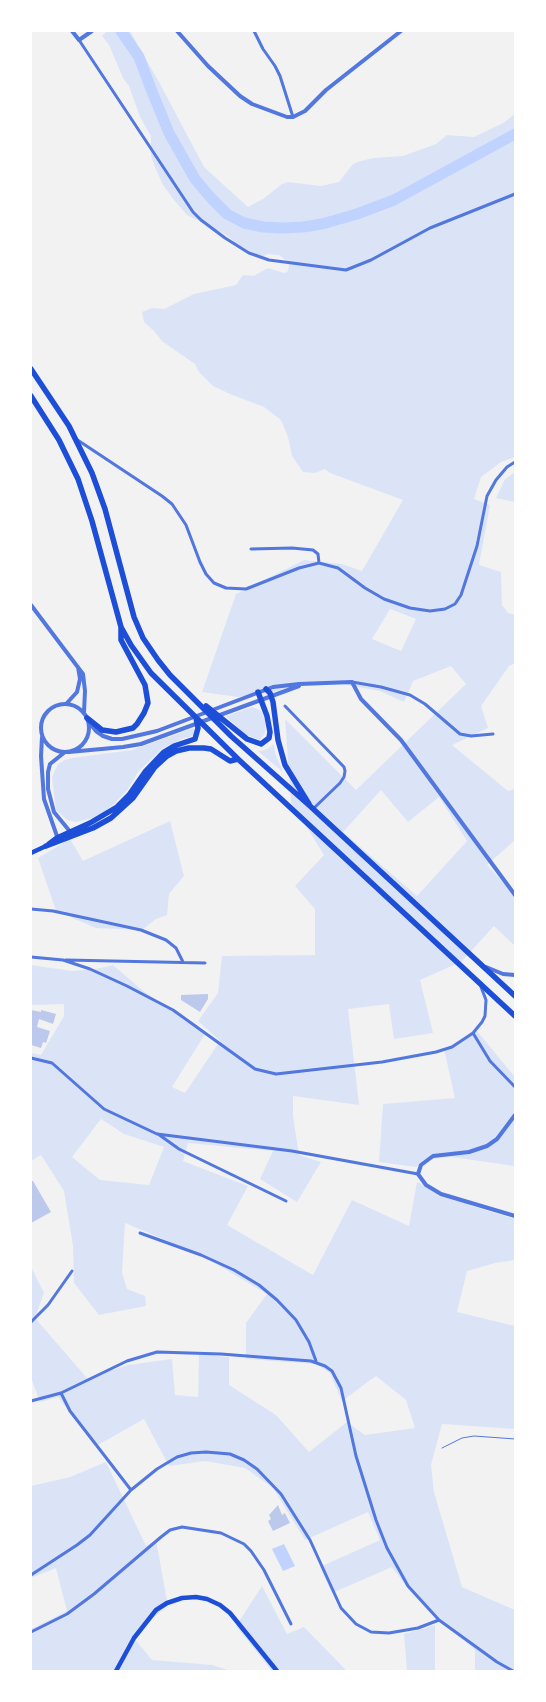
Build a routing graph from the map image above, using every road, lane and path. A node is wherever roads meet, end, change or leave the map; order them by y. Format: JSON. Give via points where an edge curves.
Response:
{"nodes":[{"id":1,"x":72,"y":31,"type":"edge"},
{"id":2,"x":92,"y":31,"type":"edge"},
{"id":3,"x":254,"y":31,"type":"edge"},
{"id":4,"x":401,"y":31,"type":"edge"},
{"id":5,"x":178,"y":32,"type":"edge"},
{"id":6,"x":81,"y":38,"type":"junction"},
{"id":7,"x":293,"y":117,"type":"junction"},
{"id":8,"x":515,"y":194,"type":"edge"},
{"id":9,"x":31,"y":369,"type":"edge"},
{"id":10,"x":31,"y":396,"type":"edge"},
{"id":11,"x":76,"y":439,"type":"junction"},
{"id":12,"x":515,"y":462,"type":"edge"},
{"id":13,"x":250,"y":549,"type":"dead end"},
{"id":14,"x":319,"y":562,"type":"junction"},
{"id":15,"x":31,"y":605,"type":"edge"},
{"id":16,"x":121,"y":627,"type":"junction"},
{"id":17,"x":77,"y":665,"type":"junction"},
{"id":18,"x":352,"y":682,"type":"junction"},
{"id":19,"x":306,"y":683,"type":"junction"},
{"id":20,"x":266,"y":690,"type":"junction"},
{"id":21,"x":189,"y":694,"type":"junction"},
{"id":22,"x":259,"y":695,"type":"junction"},
{"id":23,"x":271,"y":695,"type":"junction"},
{"id":24,"x":67,"y":704,"type":"junction"},
{"id":25,"x":285,"y":706,"type":"dead end"},
{"id":26,"x":86,"y":717,"type":"junction"},
{"id":27,"x":196,"y":718,"type":"junction"},
{"id":28,"x":493,"y":734,"type":"dead end"},
{"id":29,"x":42,"y":737,"type":"junction"},
{"id":30,"x":67,"y":752,"type":"junction"},
{"id":31,"x":238,"y":759,"type":"junction"},
{"id":32,"x":311,"y":808,"type":"junction"},
{"id":33,"x":71,"y":833,"type":"junction"},
{"id":34,"x":58,"y":840,"type":"junction"},
{"id":35,"x":46,"y":846,"type":"joint"},
{"id":36,"x":31,"y":853,"type":"edge"},
{"id":37,"x":515,"y":895,"type":"edge"},
{"id":38,"x":31,"y":909,"type":"edge"},
{"id":39,"x":31,"y":957,"type":"edge"},
{"id":40,"x":63,"y":960,"type":"junction"},
{"id":41,"x":183,"y":962,"type":"junction"},
{"id":42,"x":478,"y":962,"type":"junction"},
{"id":43,"x":204,"y":963,"type":"dead end"},
{"id":44,"x":515,"y":975,"type":"edge"},
{"id":45,"x":477,"y":980,"type":"junction"},
{"id":46,"x":515,"y":996,"type":"edge"},
{"id":47,"x":515,"y":1016,"type":"edge"},
{"id":48,"x":473,"y":1034,"type":"junction"},
{"id":49,"x":31,"y":1058,"type":"edge"},
{"id":50,"x":515,"y":1087,"type":"edge"},
{"id":51,"x":515,"y":1115,"type":"edge"},
{"id":52,"x":157,"y":1134,"type":"junction"},
{"id":53,"x":418,"y":1174,"type":"junction"},
{"id":54,"x":286,"y":1201,"type":"dead end"},
{"id":55,"x":515,"y":1216,"type":"edge"},
{"id":56,"x":140,"y":1233,"type":"dead end"},
{"id":57,"x":72,"y":1271,"type":"dead end"},
{"id":58,"x":31,"y":1322,"type":"edge"},
{"id":59,"x":317,"y":1362,"type":"junction"},
{"id":60,"x":61,"y":1393,"type":"junction"},
{"id":61,"x":31,"y":1401,"type":"edge"},
{"id":62,"x":515,"y":1438,"type":"edge"},
{"id":63,"x":442,"y":1448,"type":"dead end"},
{"id":64,"x":131,"y":1490,"type":"junction"},
{"id":65,"x":31,"y":1575,"type":"edge"},
{"id":66,"x":439,"y":1620,"type":"junction"},
{"id":67,"x":292,"y":1624,"type":"dead end"},
{"id":68,"x":31,"y":1632,"type":"edge"},
{"id":69,"x":116,"y":1671,"type":"edge"},
{"id":70,"x":277,"y":1671,"type":"edge"},
{"id":71,"x":513,"y":1671,"type":"edge"}],
"edges":[{"from":1,"to":6,"type":"street"},
{"from":2,"to":6,"type":"street"},
{"from":3,"to":7,"type":"street","via":[[277,71]]},
{"from":4,"to":7,"type":"street","via":[[301,114]]},
{"from":5,"to":7,"type":"street","via":[[240,96],[252,104]]},
{"from":6,"to":8,"type":"street","via":[[193,212],[249,253],[269,260],[346,270],[430,228]]},
{"from":9,"to":11,"type":"highway"},
{"from":10,"to":16,"type":"highway","via":[[59,440],[86,500]]},
{"from":11,"to":14,"type":"street","via":[[172,504],[186,525],[206,574],[214,583],[226,588],[246,589]]},
{"from":11,"to":21,"type":"highway","via":[[105,509],[139,630],[158,660]]},
{"from":12,"to":14,"type":"street","via":[[496,480],[487,496],[477,546],[462,595],[455,604],[430,611],[410,608],[384,599],[338,568]]},
{"from":13,"to":14,"type":"street","via":[[314,550]]},
{"from":15,"to":17,"type":"street"},
{"from":16,"to":26,"type":"highway","via":[[121,640],[146,685],[148,703],[141,720],[133,728],[116,732],[102,730]]},
{"from":16,"to":27,"type":"highway","via":[[151,673]]},
{"from":17,"to":24,"type":"street","via":[[79,686]]},
{"from":17,"to":26,"type":"street","via":[[85,683]]},
{"from":18,"to":19,"type":"street"},
{"from":18,"to":28,"type":"street","via":[[410,695],[460,734]]},
{"from":18,"to":37,"type":"street","via":[[362,699],[401,740]]},
{"from":19,"to":20,"type":"street"},
{"from":19,"to":23,"type":"street"},
{"from":20,"to":22,"type":"street"},
{"from":20,"to":23,"type":"highway"},
{"from":21,"to":22,"type":"highway","via":[[247,738],[261,744],[269,738],[270,732],[268,716]]},
{"from":21,"to":32,"type":"highway"},
{"from":22,"to":23,"type":"street"},
{"from":22,"to":26,"type":"street","via":[[151,733],[122,739],[103,736]]},
{"from":22,"to":30,"type":"street","via":[[221,714],[140,744]]},
{"from":23,"to":32,"type":"highway","via":[[285,765]]},
{"from":24,"to":26,"type":"street","via":[[73,705]]},
{"from":24,"to":29,"type":"street","via":[[56,705],[44,715],[40,730]]},
{"from":25,"to":32,"type":"street","via":[[344,767],[340,783]]},
{"from":26,"to":30,"type":"street","via":[[87,737],[77,749]]},
{"from":27,"to":31,"type":"highway"},
{"from":27,"to":33,"type":"highway","via":[[195,739],[164,752],[109,814]]},
{"from":29,"to":30,"type":"street","via":[[51,748]]},
{"from":29,"to":34,"type":"street","via":[[40,756],[44,800]]},
{"from":30,"to":33,"type":"street","via":[[50,764],[47,784],[54,812]]},
{"from":31,"to":33,"type":"highway","via":[[230,760],[208,748],[176,751],[155,767],[120,811],[92,828]]},
{"from":31,"to":45,"type":"highway"},
{"from":32,"to":42,"type":"highway"},
{"from":33,"to":34,"type":"highway"},
{"from":34,"to":35,"type":"highway"},
{"from":35,"to":36,"type":"main road"},
{"from":38,"to":41,"type":"street","via":[[141,930],[166,940],[176,948]]},
{"from":39,"to":40,"type":"street"},
{"from":40,"to":41,"type":"street"},
{"from":40,"to":48,"type":"street","via":[[90,969],[173,1010],[255,1069],[268,1074],[343,1068],[427,1054],[452,1047]]},
{"from":41,"to":43,"type":"street"},
{"from":42,"to":44,"type":"street","via":[[499,973]]},
{"from":42,"to":46,"type":"highway"},
{"from":45,"to":47,"type":"highway"},
{"from":45,"to":48,"type":"street","via":[[485,995],[486,1007],[482,1022]]},
{"from":48,"to":50,"type":"street","via":[[490,1061]]},
{"from":49,"to":52,"type":"street","via":[[52,1063],[104,1110]]},
{"from":51,"to":53,"type":"street","via":[[487,1146],[469,1152],[433,1156],[421,1164]]},
{"from":52,"to":53,"type":"street","via":[[292,1151]]},
{"from":52,"to":54,"type":"street","via":[[179,1149]]},
{"from":53,"to":55,"type":"street","via":[[426,1185],[441,1194]]},
{"from":56,"to":59,"type":"street","via":[[202,1255],[259,1285],[296,1320],[310,1342]]},
{"from":57,"to":58,"type":"street","via":[[48,1306]]},
{"from":59,"to":60,"type":"street","via":[[157,1352],[127,1362]]},
{"from":59,"to":66,"type":"street","via":[[329,1368],[341,1388],[356,1456],[387,1548],[408,1586]]},
{"from":60,"to":61,"type":"street"},
{"from":60,"to":64,"type":"street","via":[[70,1410]]},
{"from":62,"to":63,"type":"lane","via":[[474,1436]]},
{"from":64,"to":65,"type":"street","via":[[84,1540]]},
{"from":64,"to":66,"type":"street","via":[[177,1457],[206,1452],[230,1454],[264,1475],[282,1494],[310,1540],[341,1608],[356,1624],[371,1632],[390,1633]]},
{"from":66,"to":71,"type":"street"},
{"from":67,"to":68,"type":"street","via":[[264,1570],[244,1544],[221,1533],[182,1527],[170,1530],[67,1614]]},
{"from":69,"to":70,"type":"main road","via":[[134,1638],[156,1610],[182,1598],[196,1597],[220,1605],[230,1613]]}]}
